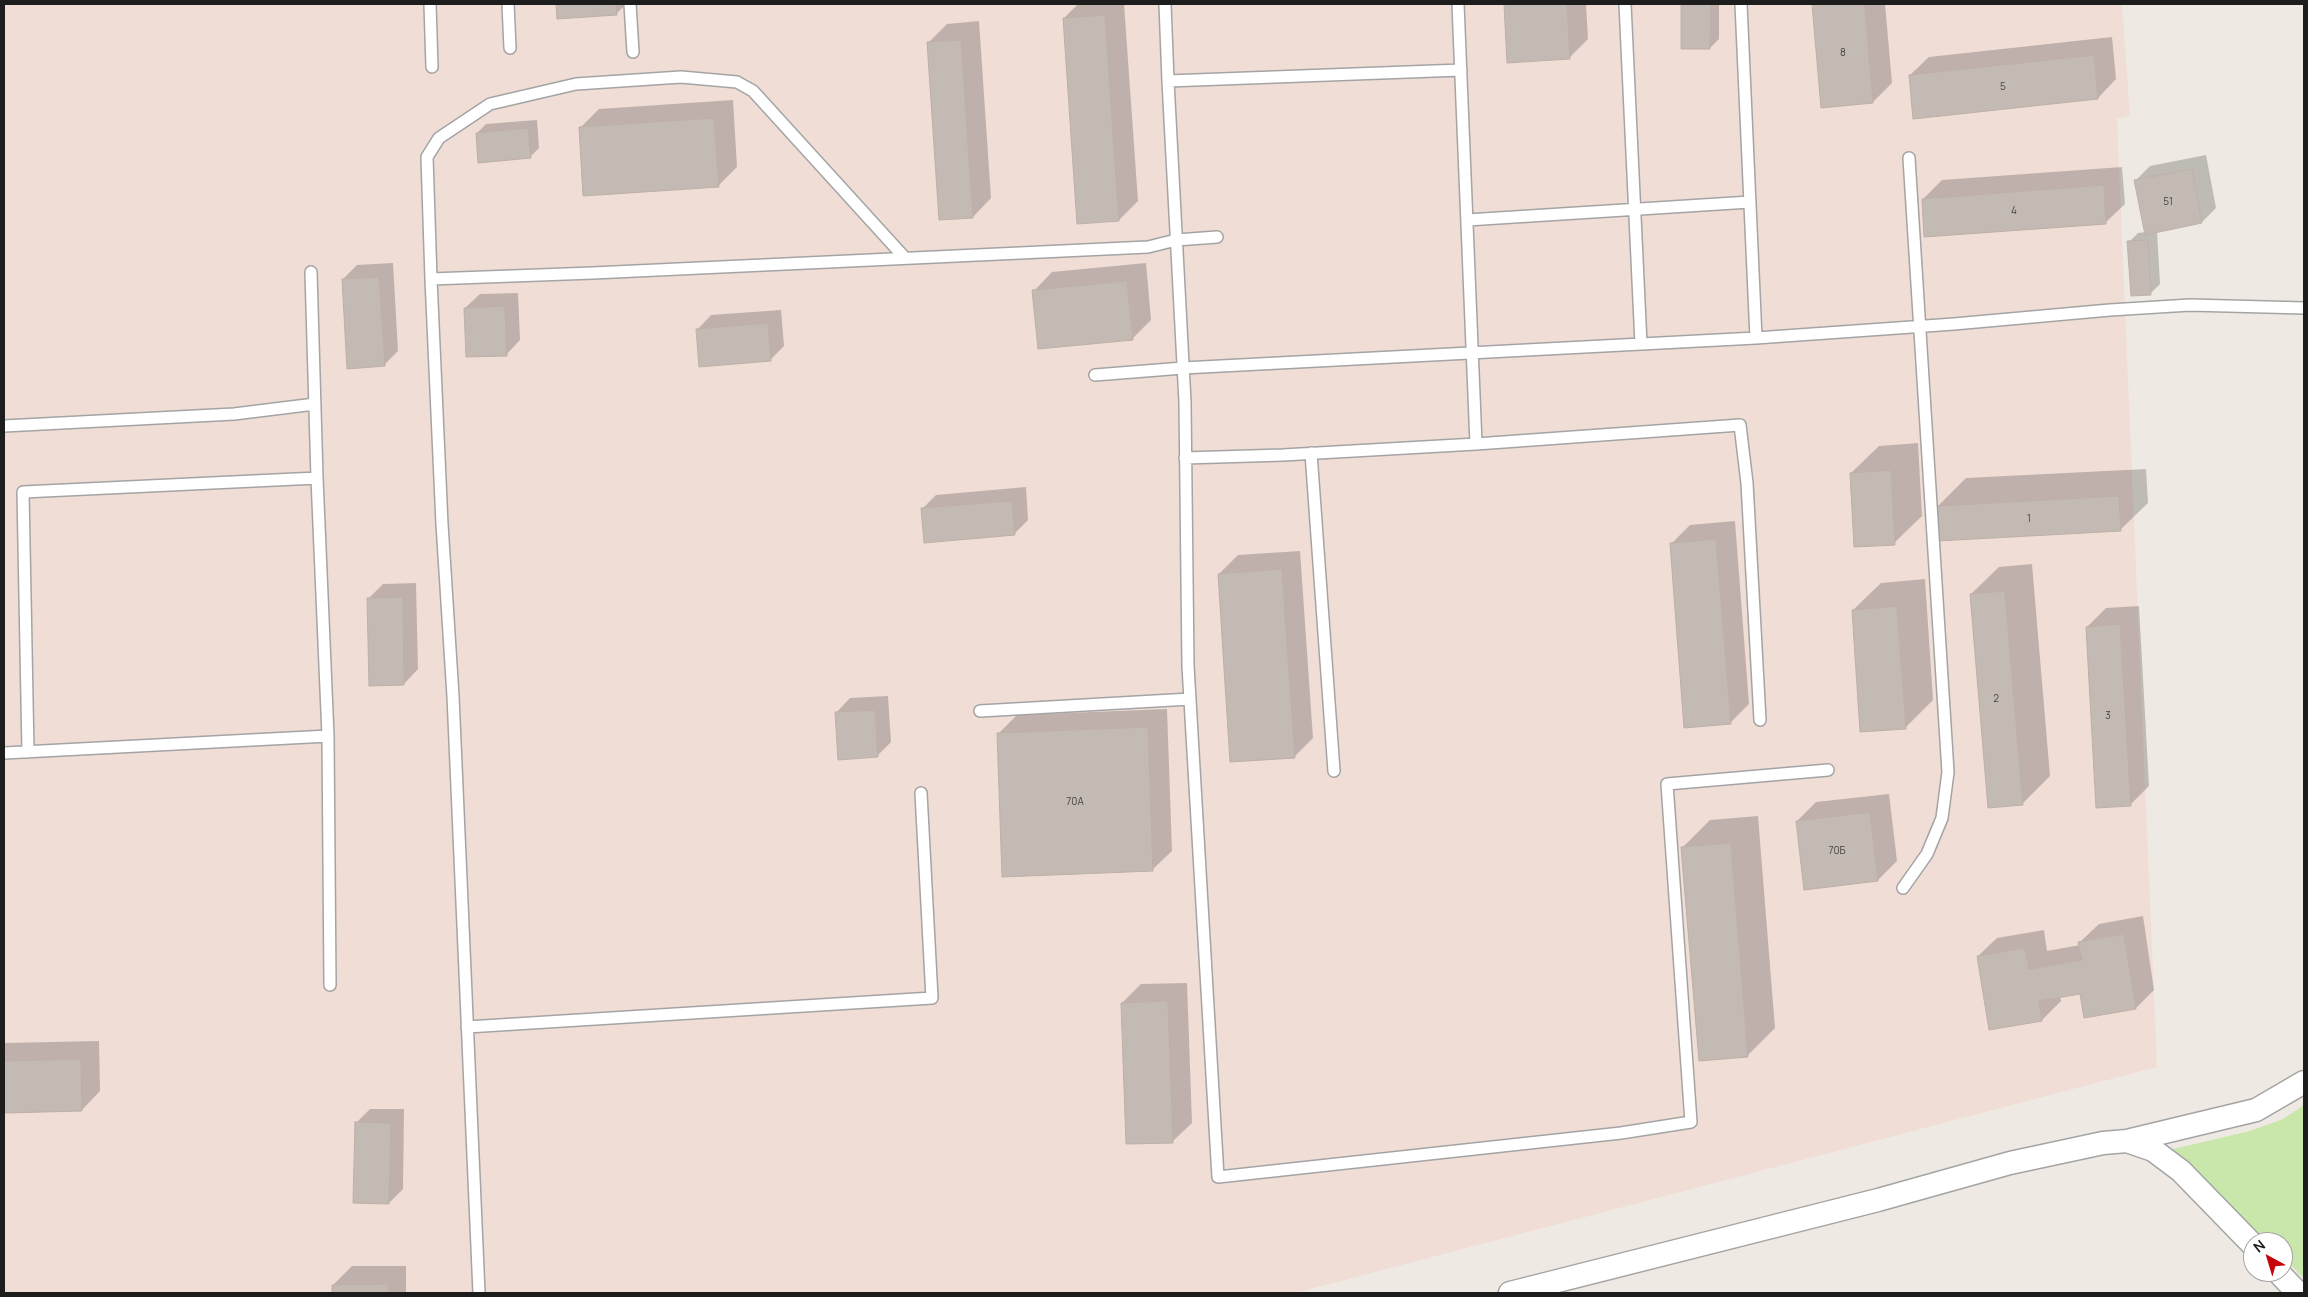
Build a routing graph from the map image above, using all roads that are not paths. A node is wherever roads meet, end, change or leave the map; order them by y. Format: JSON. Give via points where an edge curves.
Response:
{"nodes":[{"id":1,"x":430,"y":4,"type":"edge"},
{"id":2,"x":508,"y":4,"type":"edge"},
{"id":3,"x":630,"y":4,"type":"edge"},
{"id":4,"x":1165,"y":4,"type":"edge"},
{"id":5,"x":1458,"y":4,"type":"edge"},
{"id":6,"x":1625,"y":4,"type":"edge"},
{"id":7,"x":1741,"y":4,"type":"edge"},
{"id":8,"x":510,"y":48,"type":"dead end"},
{"id":9,"x":633,"y":52,"type":"dead end"},
{"id":10,"x":432,"y":67,"type":"dead end"},
{"id":11,"x":1461,"y":70,"type":"junction"},
{"id":12,"x":1168,"y":81,"type":"junction"},
{"id":13,"x":1909,"y":158,"type":"dead end"},
{"id":14,"x":1750,"y":202,"type":"junction"},
{"id":15,"x":1635,"y":211,"type":"junction"},
{"id":16,"x":1467,"y":220,"type":"junction"},
{"id":17,"x":1217,"y":237,"type":"dead end"},
{"id":18,"x":1176,"y":240,"type":"junction"},
{"id":19,"x":905,"y":258,"type":"junction"},
{"id":20,"x":311,"y":272,"type":"dead end"},
{"id":21,"x":431,"y":279,"type":"junction"},
{"id":22,"x":2304,"y":308,"type":"edge"},
{"id":23,"x":1921,"y":326,"type":"junction"},
{"id":24,"x":1756,"y":338,"type":"junction"},
{"id":25,"x":1641,"y":344,"type":"junction"},
{"id":26,"x":1472,"y":352,"type":"junction"},
{"id":27,"x":1183,"y":368,"type":"junction"},
{"id":28,"x":1095,"y":375,"type":"dead end"},
{"id":29,"x":314,"y":404,"type":"junction"},
{"id":30,"x":4,"y":426,"type":"edge"},
{"id":31,"x":1476,"y":444,"type":"junction"},
{"id":32,"x":1311,"y":453,"type":"junction"},
{"id":33,"x":1185,"y":458,"type":"junction"},
{"id":34,"x":317,"y":478,"type":"junction"},
{"id":35,"x":1190,"y":700,"type":"junction"},
{"id":36,"x":980,"y":711,"type":"dead end"},
{"id":37,"x":1760,"y":720,"type":"dead end"},
{"id":38,"x":328,"y":736,"type":"junction"},
{"id":39,"x":28,"y":752,"type":"junction"},
{"id":40,"x":4,"y":753,"type":"edge"},
{"id":41,"x":1828,"y":770,"type":"dead end"},
{"id":42,"x":1334,"y":771,"type":"dead end"},
{"id":43,"x":922,"y":792,"type":"dead end"},
{"id":44,"x":1903,"y":888,"type":"dead end"},
{"id":45,"x":330,"y":984,"type":"dead end"},
{"id":46,"x":467,"y":1027,"type":"junction"},
{"id":47,"x":2304,"y":1082,"type":"edge"},
{"id":48,"x":2127,"y":1141,"type":"junction"},
{"id":49,"x":2243,"y":1235,"type":"edge"},
{"id":50,"x":2288,"y":1282,"type":"edge"},
{"id":51,"x":1545,"y":1289,"type":"edge"},
{"id":52,"x":479,"y":1293,"type":"edge"},
{"id":53,"x":1510,"y":1293,"type":"edge"},
{"id":54,"x":2298,"y":1293,"type":"edge"}],
"edges":[{"from":1,"to":10,"type":"lane"},
{"from":2,"to":8,"type":"lane"},
{"from":3,"to":9,"type":"lane"},
{"from":4,"to":12,"type":"lane"},
{"from":5,"to":11,"type":"lane"},
{"from":6,"to":15,"type":"lane"},
{"from":7,"to":14,"type":"lane"},
{"from":11,"to":12,"type":"lane"},
{"from":11,"to":16,"type":"lane"},
{"from":12,"to":18,"type":"lane"},
{"from":13,"to":23,"type":"lane"},
{"from":14,"to":15,"type":"lane"},
{"from":14,"to":24,"type":"lane"},
{"from":15,"to":16,"type":"lane"},
{"from":15,"to":25,"type":"lane"},
{"from":16,"to":26,"type":"lane"},
{"from":17,"to":18,"type":"lane"},
{"from":18,"to":19,"type":"lane","via":[[1148,247]]},
{"from":18,"to":27,"type":"lane"},
{"from":19,"to":21,"type":"lane"},
{"from":19,"to":21,"type":"lane","via":[[753,91],[737,82],[681,77],[576,84],[490,104],[439,138],[427,157]]},
{"from":20,"to":29,"type":"lane"},
{"from":21,"to":46,"type":"lane"},
{"from":22,"to":23,"type":"lane","via":[[2190,306]]},
{"from":23,"to":24,"type":"lane"},
{"from":23,"to":44,"type":"lane","via":[[1926,452],[1948,772],[1942,818],[1927,854]]},
{"from":24,"to":25,"type":"lane"},
{"from":25,"to":26,"type":"lane"},
{"from":26,"to":27,"type":"lane"},
{"from":26,"to":31,"type":"lane"},
{"from":27,"to":28,"type":"lane"},
{"from":27,"to":33,"type":"lane"},
{"from":29,"to":30,"type":"lane","via":[[234,414]]},
{"from":29,"to":34,"type":"lane"},
{"from":31,"to":32,"type":"lane"},
{"from":31,"to":37,"type":"lane","via":[[1740,425],[1747,482]]},
{"from":32,"to":33,"type":"lane"},
{"from":32,"to":42,"type":"lane"},
{"from":33,"to":35,"type":"lane"},
{"from":34,"to":38,"type":"lane"},
{"from":34,"to":39,"type":"lane","via":[[22,492]]},
{"from":35,"to":36,"type":"lane"},
{"from":35,"to":41,"type":"lane","via":[[1218,1177],[1611,1134],[1690,1122],[1667,784]]},
{"from":38,"to":39,"type":"lane"},
{"from":38,"to":45,"type":"lane"},
{"from":39,"to":40,"type":"lane"},
{"from":43,"to":46,"type":"lane","via":[[932,998]]},
{"from":46,"to":52,"type":"lane"},
{"from":47,"to":48,"type":"street","via":[[2256,1110]]},
{"from":48,"to":49,"type":"street","via":[[2153,1150],[2181,1171]]},
{"from":48,"to":51,"type":"street","via":[[2103,1142],[2010,1163]]},
{"from":50,"to":54,"type":"street"},
{"from":51,"to":53,"type":"street"}]}
